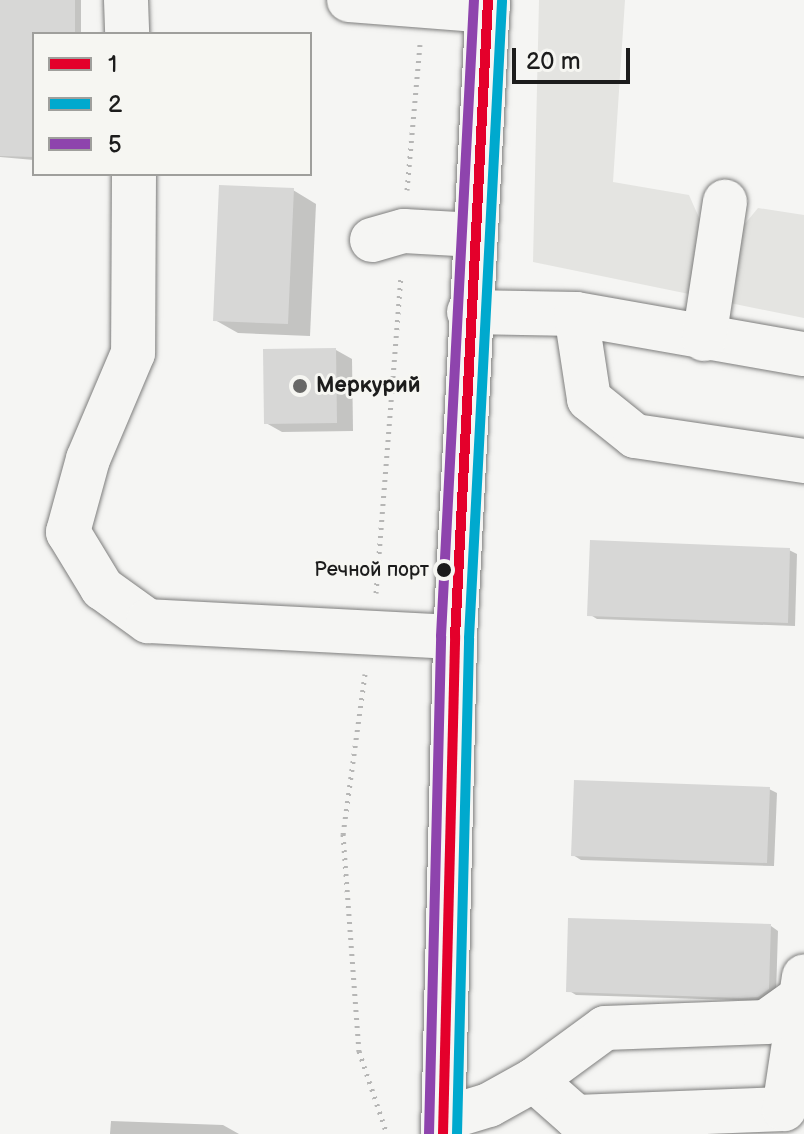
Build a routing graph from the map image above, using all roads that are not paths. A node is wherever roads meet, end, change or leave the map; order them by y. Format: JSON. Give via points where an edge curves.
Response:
{"nodes":[{"id":1,"x":126,"y":0,"type":"edge"},
{"id":2,"x":349,"y":0,"type":"edge"},
{"id":3,"x":488,"y":6,"type":"edge"},
{"id":4,"x":127,"y":32,"type":"edge"},
{"id":5,"x":134,"y":176,"type":"edge"},
{"id":6,"x":725,"y":202,"type":"dead end"},
{"id":7,"x":388,"y":235,"type":"road end"},
{"id":8,"x":475,"y":235,"type":"junction"},
{"id":9,"x":469,"y":312,"type":"junction"},
{"id":10,"x":576,"y":314,"type":"junction"},
{"id":11,"x":704,"y":339,"type":"junction"},
{"id":12,"x":804,"y":354,"type":"edge"},
{"id":13,"x":804,"y":461,"type":"edge"},
{"id":14,"x":455,"y":637,"type":"junction"},
{"id":15,"x":803,"y":990,"type":"edge"},
{"id":16,"x":534,"y":1080,"type":"junction"},
{"id":17,"x":443,"y":1127,"type":"edge"}],
"edges":[{"from":1,"to":4,"type":"main road"},
{"from":2,"to":3,"type":"main road"},
{"from":3,"to":8,"type":"main road"},
{"from":5,"to":14,"type":"main road","via":[[133,353],[88,459],[68,532],[102,588],[148,621]]},
{"from":6,"to":11,"type":"main road"},
{"from":7,"to":8,"type":"main road"},
{"from":8,"to":9,"type":"main road"},
{"from":9,"to":10,"type":"main road"},
{"from":9,"to":14,"type":"main road"},
{"from":10,"to":11,"type":"main road"},
{"from":10,"to":13,"type":"main road","via":[[589,399],[635,436]]},
{"from":11,"to":12,"type":"main road"},
{"from":14,"to":17,"type":"main road"},
{"from":15,"to":16,"type":"main road","via":[[766,1022],[605,1028]]},
{"from":15,"to":16,"type":"main road","via":[[784,1109],[576,1117]]},
{"from":16,"to":17,"type":"main road"}]}
